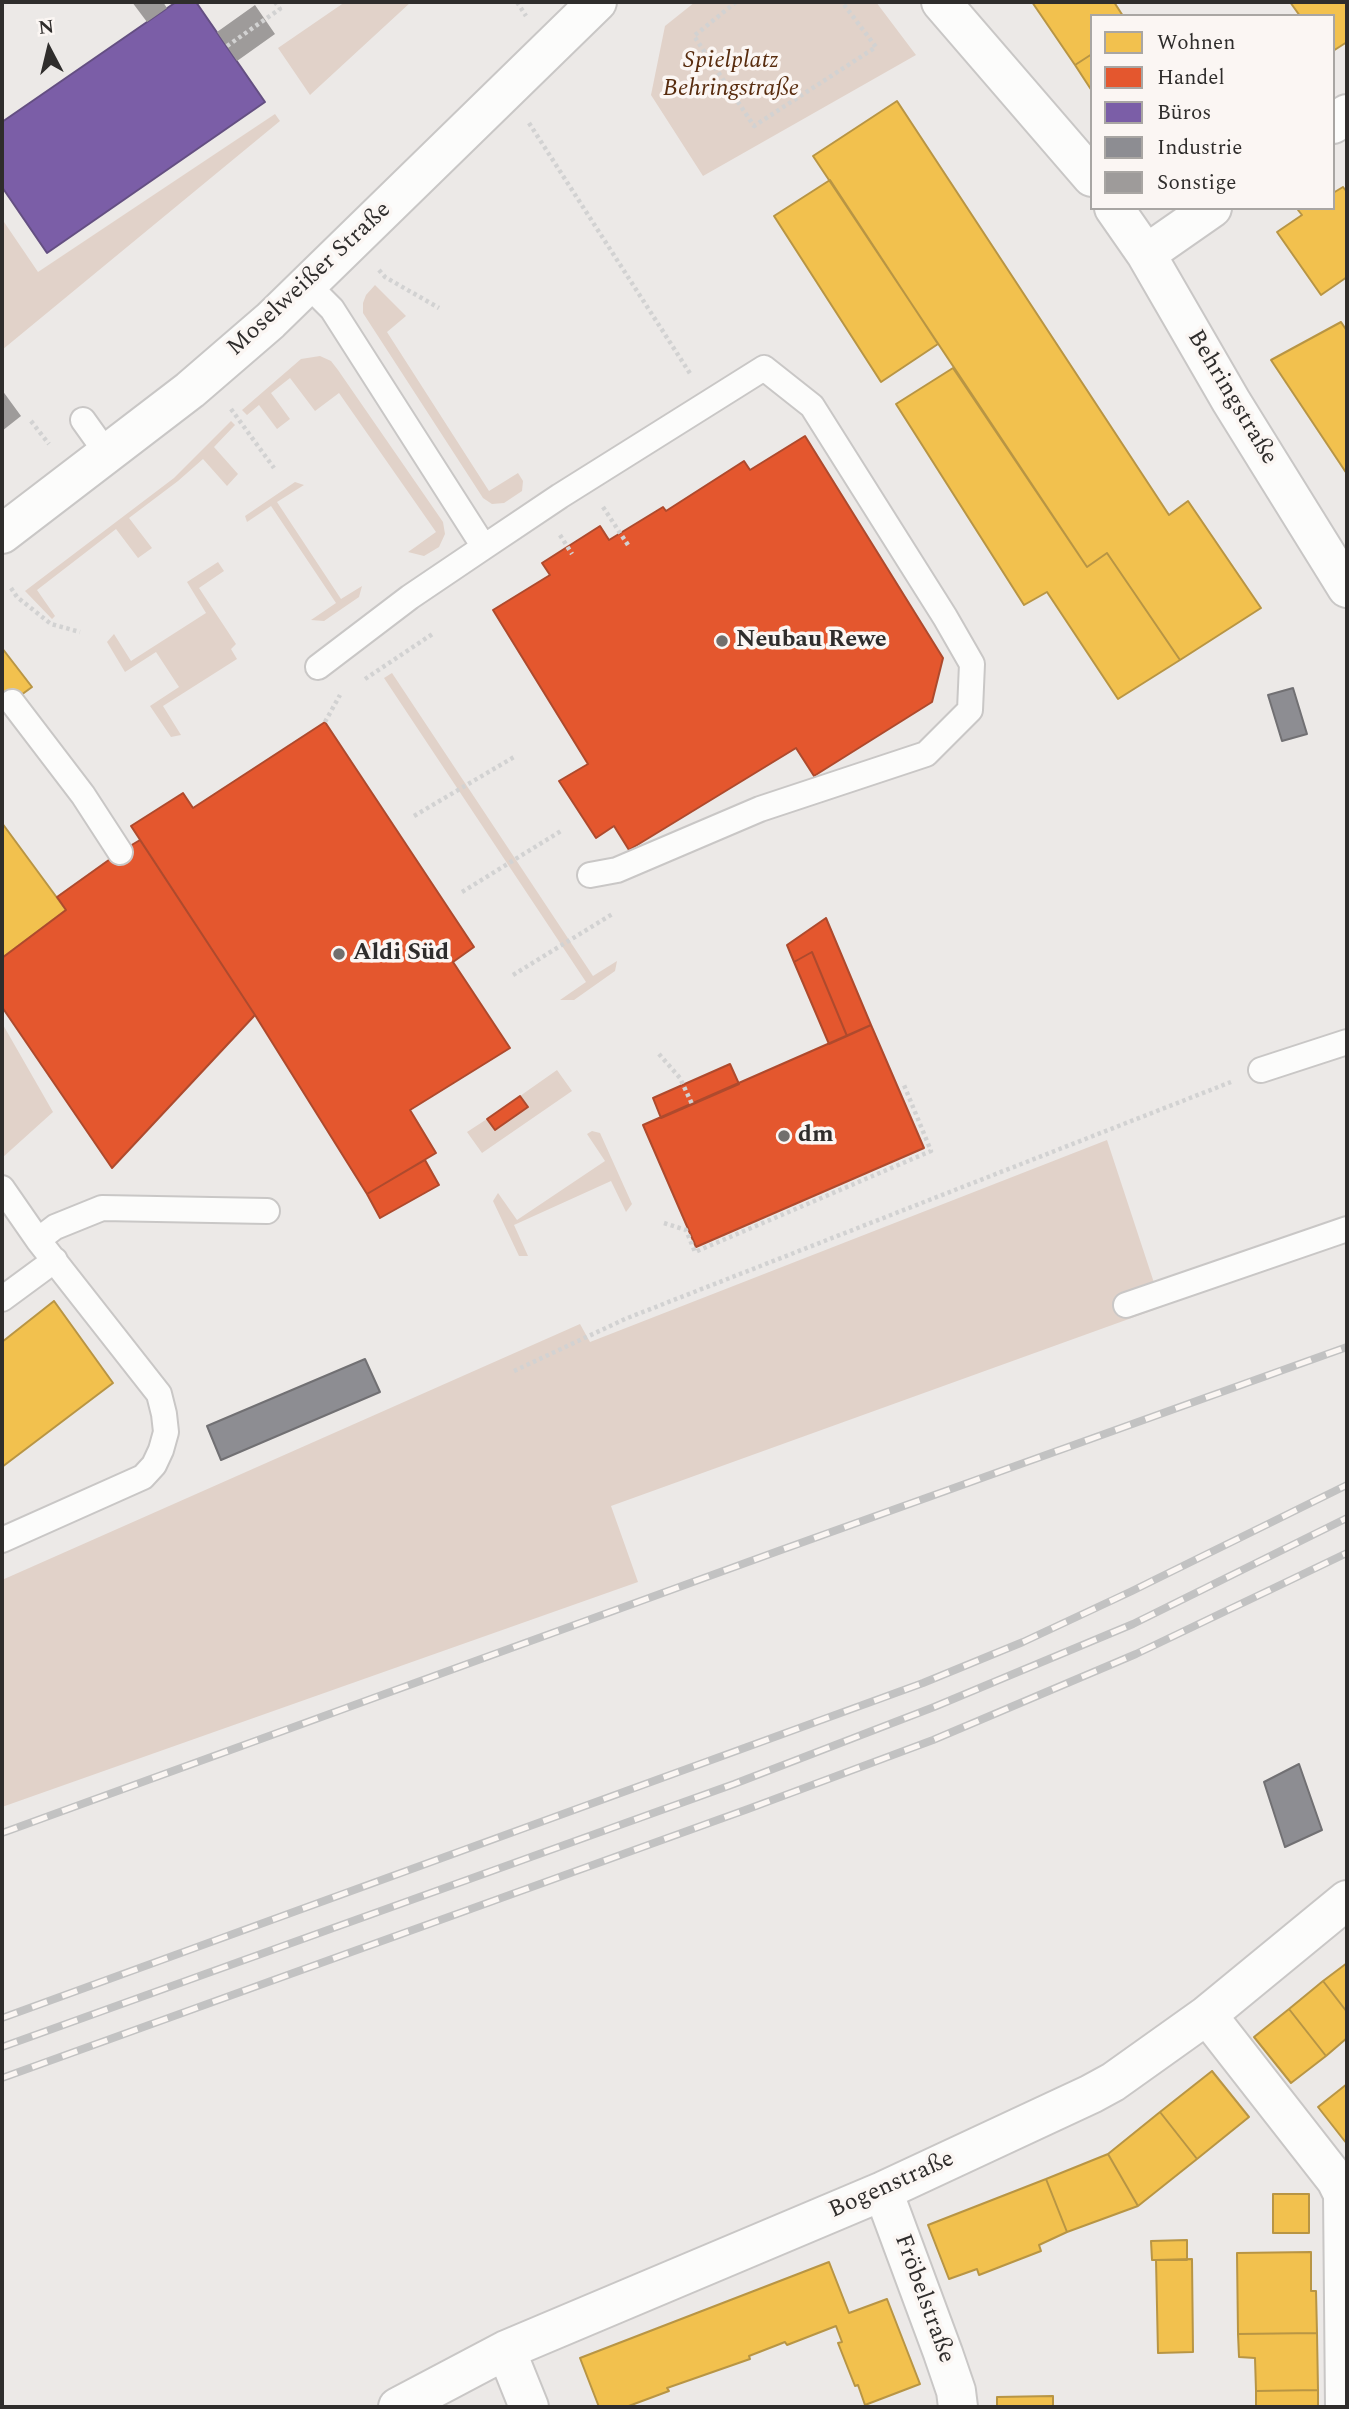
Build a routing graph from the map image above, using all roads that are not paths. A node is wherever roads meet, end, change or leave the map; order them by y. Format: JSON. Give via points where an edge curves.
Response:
{"nodes":[{"id":1,"x":597,"y":2,"type":"edge"},
{"id":2,"x":942,"y":2,"type":"edge"},
{"id":3,"x":1090,"y":175,"type":"edge"},
{"id":4,"x":1115,"y":210,"type":"edge"},
{"id":5,"x":1209,"y":210,"type":"edge"},
{"id":6,"x":1146,"y":254,"type":"junction"},
{"id":7,"x":308,"y":285,"type":"junction"},
{"id":8,"x":83,"y":420,"type":"dead end"},
{"id":9,"x":108,"y":455,"type":"junction"},
{"id":10,"x":2,"y":534,"type":"edge"},
{"id":11,"x":484,"y":547,"type":"junction"},
{"id":12,"x":1347,"y":588,"type":"edge"},
{"id":13,"x":318,"y":667,"type":"dead end"},
{"id":14,"x":12,"y":702,"type":"dead end"},
{"id":15,"x":120,"y":852,"type":"dead end"},
{"id":16,"x":590,"y":875,"type":"dead end"},
{"id":17,"x":1347,"y":1042,"type":"edge"},
{"id":18,"x":1261,"y":1070,"type":"road end"},
{"id":19,"x":2,"y":1188,"type":"edge"},
{"id":20,"x":267,"y":1211,"type":"dead end"},
{"id":21,"x":1347,"y":1229,"type":"edge"},
{"id":22,"x":38,"y":1240,"type":"junction"},
{"id":23,"x":55,"y":1260,"type":"junction"},
{"id":24,"x":2,"y":1299,"type":"edge"},
{"id":25,"x":1126,"y":1305,"type":"dead end"},
{"id":26,"x":2,"y":1540,"type":"edge"},
{"id":27,"x":1347,"y":1900,"type":"edge"},
{"id":28,"x":1207,"y":2015,"type":"junction"},
{"id":29,"x":883,"y":2192,"type":"junction"},
{"id":30,"x":506,"y":2350,"type":"junction"},
{"id":31,"x":398,"y":2407,"type":"edge"},
{"id":32,"x":529,"y":2407,"type":"edge"},
{"id":33,"x":958,"y":2407,"type":"edge"},
{"id":34,"x":1345,"y":2407,"type":"edge"}],
"edges":[{"from":1,"to":7,"type":"street","name":"Moselweißer Straße"},
{"from":2,"to":3,"type":"street"},
{"from":4,"to":6,"type":"street","name":"Behringstraße"},
{"from":5,"to":6,"type":"street"},
{"from":6,"to":12,"type":"street","name":"Behringstraße"},
{"from":7,"to":9,"type":"street","name":"Moselweißer Straße","via":[[228,358]]},
{"from":7,"to":11,"type":"lane","via":[[332,309]]},
{"from":8,"to":9,"type":"lane"},
{"from":9,"to":10,"type":"street","name":"Moselweißer Straße"},
{"from":11,"to":13,"type":"lane"},
{"from":11,"to":16,"type":"lane","via":[[764,368],[812,406],[972,664],[970,710],[926,754],[760,809],[617,870]]},
{"from":14,"to":15,"type":"lane"},
{"from":17,"to":18,"type":"lane"},
{"from":19,"to":22,"type":"lane"},
{"from":20,"to":22,"type":"lane","via":[[102,1208],[55,1227]]},
{"from":21,"to":25,"type":"lane"},
{"from":22,"to":23,"type":"lane"},
{"from":23,"to":24,"type":"lane"},
{"from":23,"to":26,"type":"lane","via":[[159,1394],[166,1432],[162,1450],[143,1477]]},
{"from":27,"to":28,"type":"street","name":"Bogenstraße"},
{"from":28,"to":29,"type":"street","name":"Bogenstraße","via":[[1113,2082]]},
{"from":28,"to":34,"type":"street","via":[[1343,2194]]},
{"from":29,"to":30,"type":"street","name":"Bogenstraße"},
{"from":29,"to":33,"type":"street","name":"Fröbelstraße","via":[[948,2366]]},
{"from":30,"to":31,"type":"street","name":"Bogenstraße"},
{"from":30,"to":32,"type":"street"}]}
